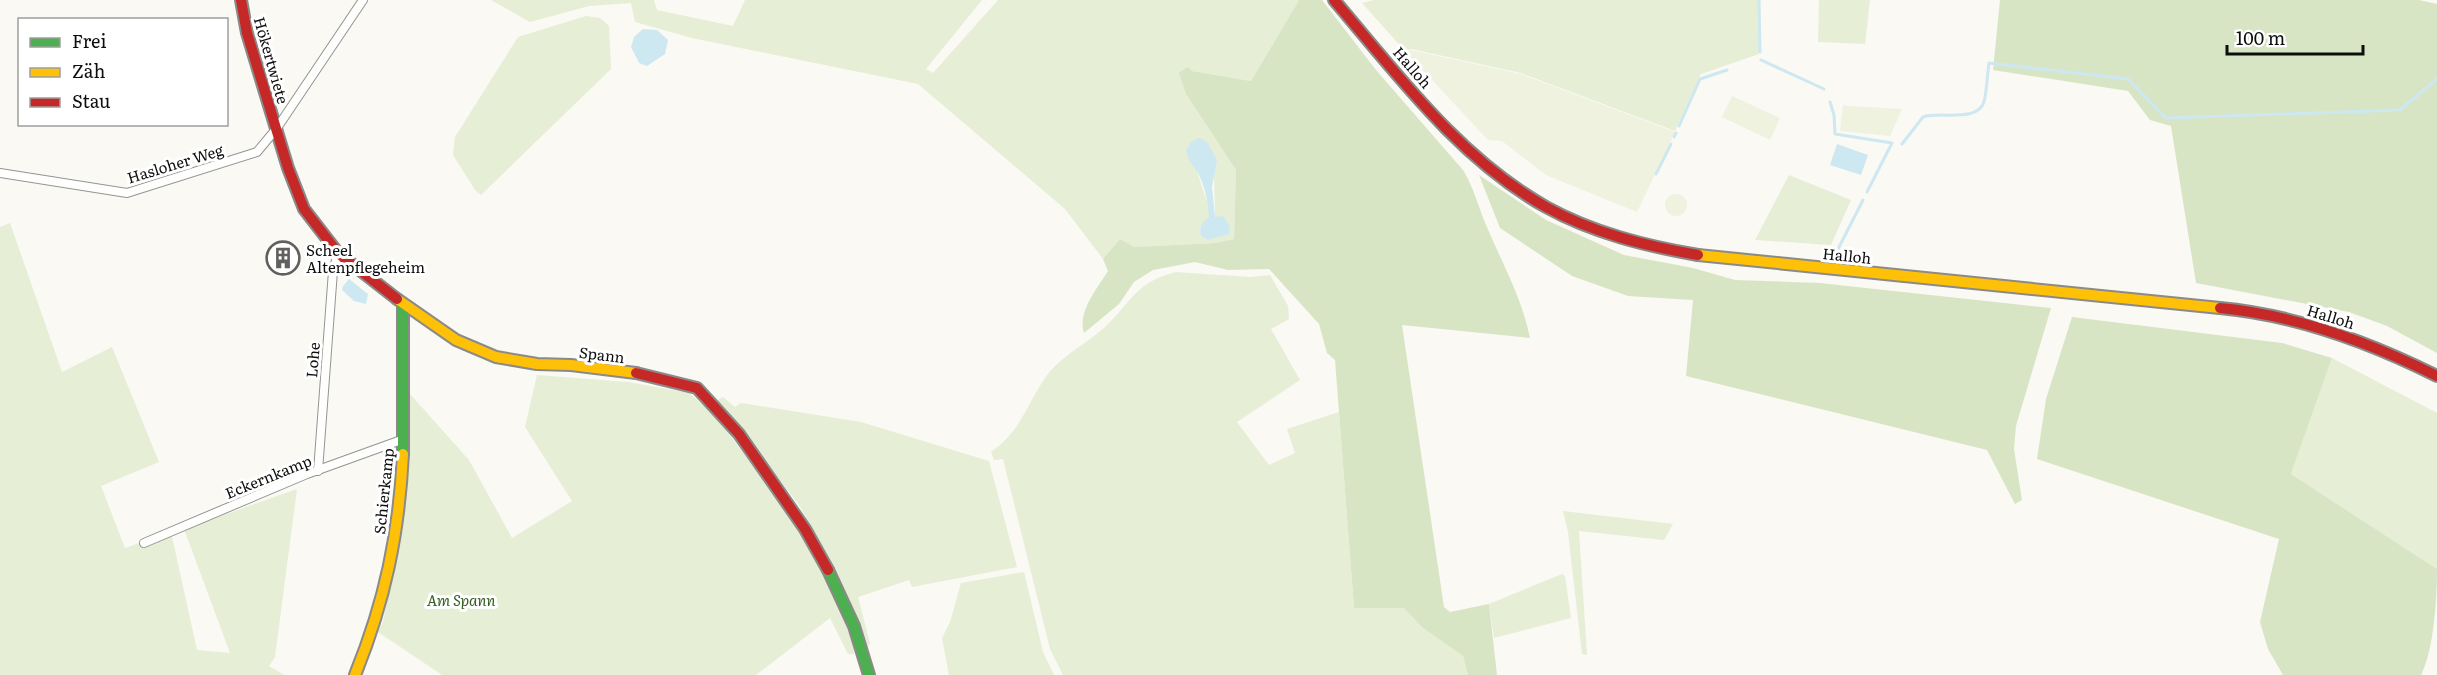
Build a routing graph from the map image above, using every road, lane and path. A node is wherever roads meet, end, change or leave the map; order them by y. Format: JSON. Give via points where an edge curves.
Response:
{"nodes":[{"id":1,"x":241,"y":0,"type":"edge"},
{"id":2,"x":363,"y":0,"type":"edge"},
{"id":3,"x":1334,"y":0,"type":"edge"},
{"id":4,"x":277,"y":128,"type":"junction"},
{"id":5,"x":0,"y":173,"type":"edge"},
{"id":6,"x":338,"y":253,"type":"junction"},
{"id":7,"x":403,"y":304,"type":"junction"},
{"id":8,"x":2437,"y":376,"type":"edge"},
{"id":9,"x":404,"y":439,"type":"junction"},
{"id":10,"x":318,"y":471,"type":"junction"},
{"id":11,"x":144,"y":543,"type":"dead end"},
{"id":12,"x":355,"y":675,"type":"edge"},
{"id":13,"x":869,"y":675,"type":"edge"}],
"edges":[{"from":1,"to":4,"type":"street","name":"Hökertwiete","via":[[247,33]]},
{"from":2,"to":4,"type":"street","name":"Hasloher Weg"},
{"from":3,"to":8,"type":"street","name":"Halloh","via":[[1479,160],[1546,207],[1610,235],[1703,256],[2252,311],[2375,345]]},
{"from":4,"to":5,"type":"street","name":"Hasloher Weg","via":[[257,152],[127,194]]},
{"from":4,"to":6,"type":"street","name":"Spann","via":[[304,208]]},
{"from":6,"to":7,"type":"street","name":"Spann"},
{"from":6,"to":10,"type":"street","name":"Lohe","via":[[333,271]]},
{"from":7,"to":9,"type":"street","name":"Schierkamp"},
{"from":7,"to":13,"type":"street","name":"Spann","via":[[456,340],[496,357],[643,374],[698,388],[739,434],[805,530],[854,626]]},
{"from":9,"to":10,"type":"street","name":"Eckernkamp"},
{"from":9,"to":12,"type":"street","name":"Schierkamp","via":[[397,521],[377,620]]},
{"from":10,"to":11,"type":"street","name":"Eckernkamp"}]}
